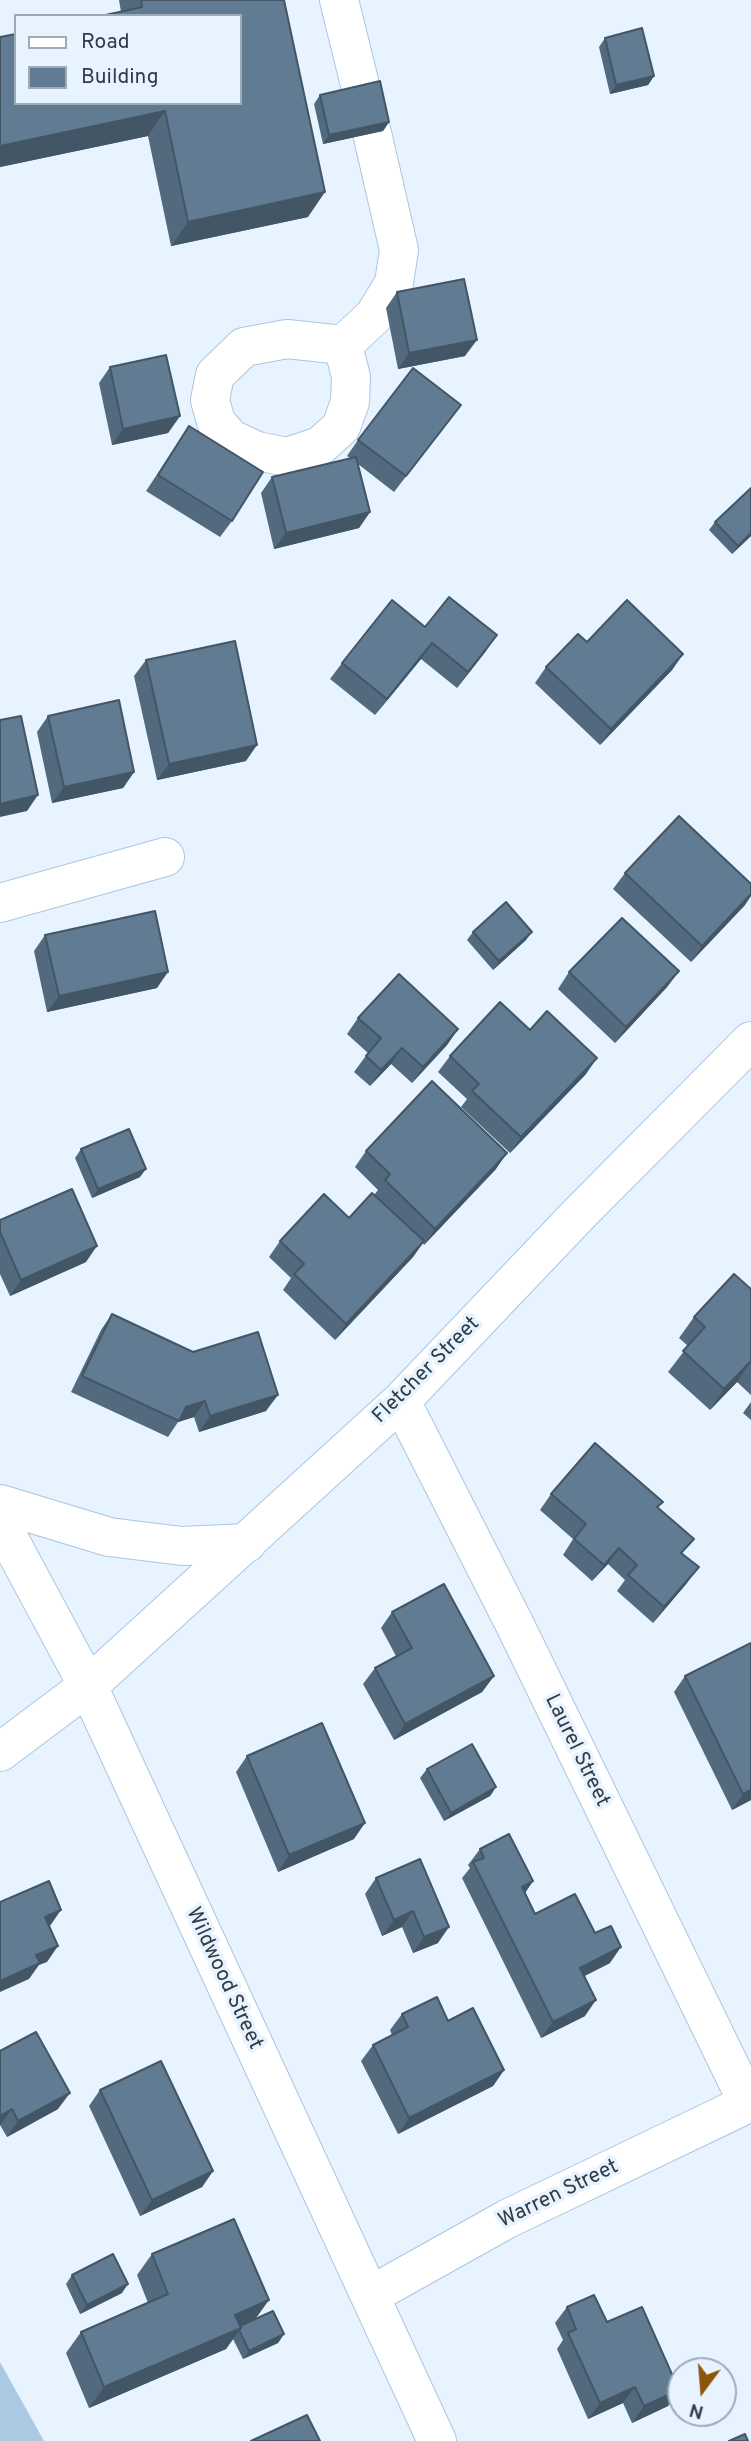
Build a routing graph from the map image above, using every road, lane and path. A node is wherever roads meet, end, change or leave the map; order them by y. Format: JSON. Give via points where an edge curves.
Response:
{"nodes":[{"id":1,"x":339,"y":0,"type":"edge"},
{"id":2,"x":362,"y":93,"type":"edge"},
{"id":3,"x":372,"y":133,"type":"edge"},
{"id":4,"x":344,"y":345,"type":"dead end"},
{"id":5,"x":164,"y":857,"type":"dead end"},
{"id":6,"x":0,"y":903,"type":"edge"},
{"id":7,"x":751,"y":1041,"type":"edge"},
{"id":8,"x":401,"y":1401,"type":"junction"},
{"id":9,"x":0,"y":1504,"type":"edge"},
{"id":10,"x":0,"y":1522,"type":"edge"},
{"id":11,"x":247,"y":1543,"type":"junction"},
{"id":12,"x":88,"y":1686,"type":"junction"},
{"id":13,"x":0,"y":1752,"type":"edge"},
{"id":14,"x":750,"y":2103,"type":"edge"},
{"id":15,"x":371,"y":2295,"type":"junction"},
{"id":16,"x":437,"y":2441,"type":"edge"}],
"edges":[{"from":1,"to":2,"type":"street"},
{"from":3,"to":4,"type":"street","via":[[399,250],[394,282],[374,316]]},
{"from":5,"to":6,"type":"street"},
{"from":7,"to":8,"type":"street","name":"Fletcher Street"},
{"from":8,"to":11,"type":"street","name":"Fletcher Street"},
{"from":8,"to":14,"type":"street","name":"Laurel Street"},
{"from":9,"to":11,"type":"street","via":[[109,1537],[181,1546]]},
{"from":10,"to":12,"type":"street","name":"Wildwood Street"},
{"from":11,"to":12,"type":"street","name":"Fletcher Street"},
{"from":12,"to":13,"type":"street","name":"Fletcher Street"},
{"from":12,"to":15,"type":"street","name":"Wildwood Street"},
{"from":14,"to":15,"type":"street","name":"Warren Street","via":[[507,2219]]},
{"from":15,"to":16,"type":"street","name":"Wildwood Street"}]}
